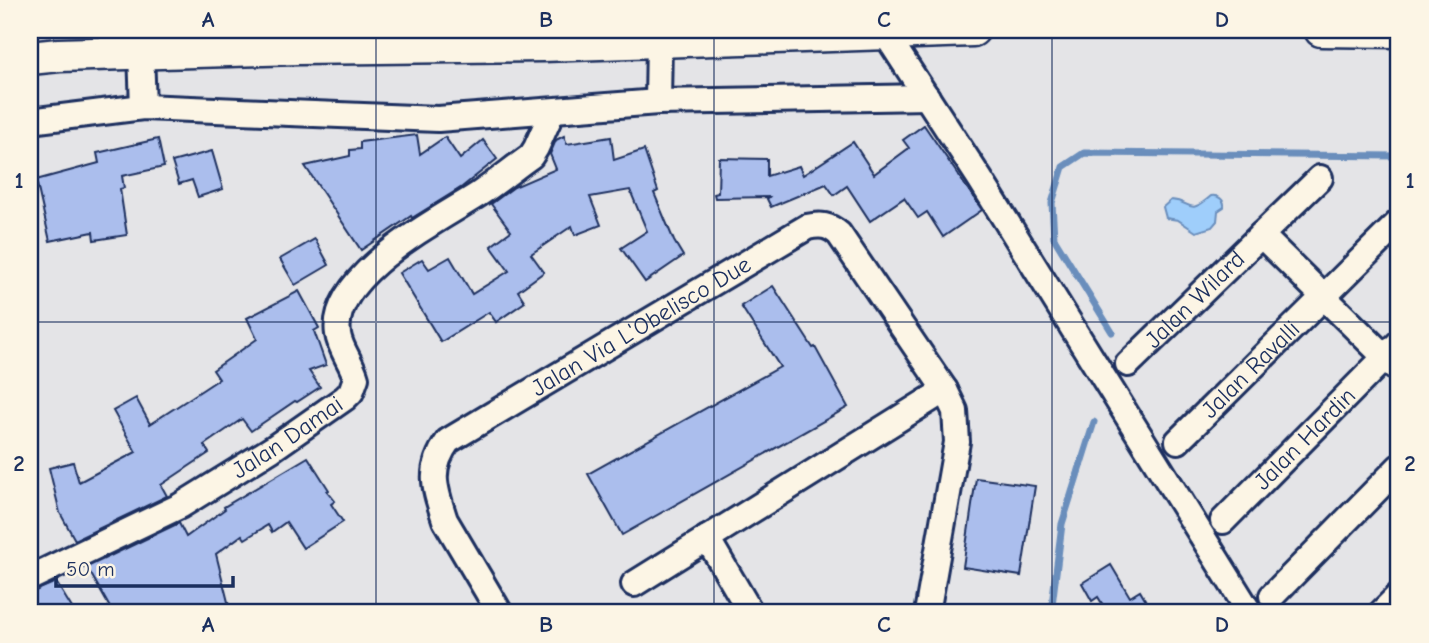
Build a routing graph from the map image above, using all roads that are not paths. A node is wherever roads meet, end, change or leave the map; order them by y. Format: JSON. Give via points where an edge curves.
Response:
{"nodes":[{"id":1,"x":973,"y":30,"type":"edge"},
{"id":2,"x":1321,"y":30,"type":"edge"},
{"id":3,"x":1399,"y":31,"type":"edge"},
{"id":4,"x":886,"y":33,"type":"junction"},
{"id":5,"x":659,"y":41,"type":"junction"},
{"id":6,"x":141,"y":53,"type":"junction"},
{"id":7,"x":30,"y":58,"type":"edge"},
{"id":8,"x":927,"y":97,"type":"junction"},
{"id":9,"x":658,"y":103,"type":"junction"},
{"id":10,"x":143,"y":107,"type":"junction"},
{"id":11,"x":552,"y":112,"type":"junction"},
{"id":12,"x":30,"y":121,"type":"edge"},
{"id":13,"x":1320,"y":178,"type":"dead end"},
{"id":14,"x":1399,"y":222,"type":"edge"},
{"id":15,"x":1261,"y":235,"type":"junction"},
{"id":16,"x":1323,"y":297,"type":"junction"},
{"id":17,"x":1395,"y":357,"type":"edge"},
{"id":18,"x":1128,"y":364,"type":"dead end"},
{"id":19,"x":945,"y":390,"type":"junction"},
{"id":20,"x":1178,"y":441,"type":"dead end"},
{"id":21,"x":1399,"y":467,"type":"edge"},
{"id":22,"x":1223,"y":522,"type":"dead end"},
{"id":23,"x":707,"y":538,"type":"junction"},
{"id":24,"x":30,"y":578,"type":"edge"},
{"id":25,"x":635,"y":584,"type":"dead end"},
{"id":26,"x":1399,"y":595,"type":"edge"},
{"id":27,"x":1272,"y":596,"type":"dead end"},
{"id":28,"x":500,"y":613,"type":"edge"},
{"id":29,"x":751,"y":613,"type":"edge"},
{"id":30,"x":927,"y":613,"type":"edge"},
{"id":31,"x":1250,"y":613,"type":"edge"},
{"id":32,"x":1381,"y":613,"type":"edge"}],
"edges":[{"from":1,"to":4,"type":"main road"},
{"from":2,"to":3,"type":"main road"},
{"from":4,"to":5,"type":"main road"},
{"from":4,"to":8,"type":"street"},
{"from":5,"to":6,"type":"main road"},
{"from":5,"to":9,"type":"street"},
{"from":6,"to":7,"type":"main road"},
{"from":6,"to":10,"type":"street"},
{"from":8,"to":9,"type":"street"},
{"from":8,"to":31,"type":"street"},
{"from":9,"to":11,"type":"street"},
{"from":10,"to":11,"type":"street","via":[[438,119]]},
{"from":10,"to":12,"type":"street"},
{"from":11,"to":24,"type":"street","name":"Jalan Damai","via":[[531,156],[379,259],[354,284],[339,317],[338,334],[356,378],[345,398],[180,506]]},
{"from":13,"to":15,"type":"street","name":"Jalan Wilard"},
{"from":14,"to":16,"type":"street","name":"Jalan Ravalli"},
{"from":15,"to":16,"type":"street"},
{"from":15,"to":18,"type":"street","name":"Jalan Wilard"},
{"from":16,"to":17,"type":"street"},
{"from":16,"to":20,"type":"street","name":"Jalan Ravalli"},
{"from":17,"to":22,"type":"street","name":"Jalan Hardin"},
{"from":19,"to":23,"type":"street"},
{"from":19,"to":28,"type":"street","name":"Jalan Via L'Obelisco Due","via":[[839,234],[818,224],[807,227],[448,442],[437,456],[434,474],[441,507]]},
{"from":19,"to":30,"type":"street","name":"Jalan Via L'Obelisco Due","via":[[955,411],[957,442]]},
{"from":21,"to":27,"type":"street"},
{"from":23,"to":25,"type":"street"},
{"from":23,"to":29,"type":"street"},
{"from":26,"to":32,"type":"street"}]}
